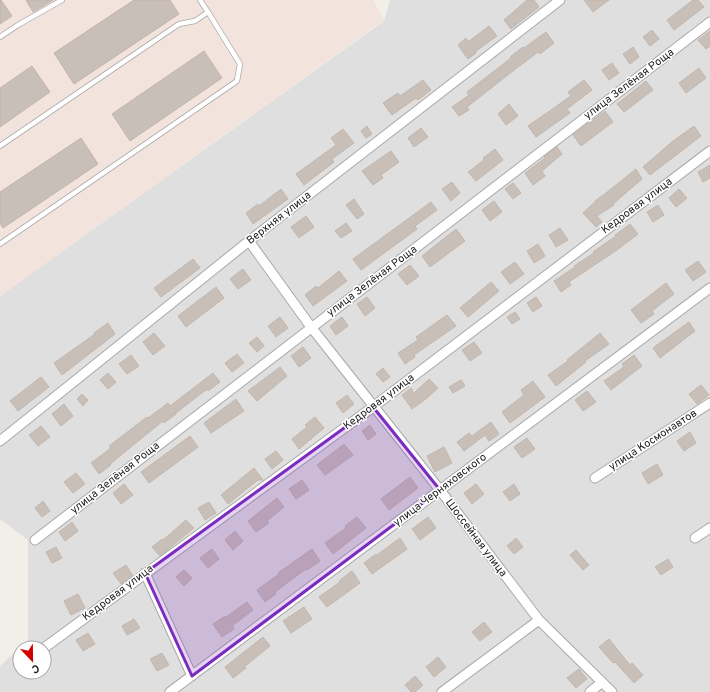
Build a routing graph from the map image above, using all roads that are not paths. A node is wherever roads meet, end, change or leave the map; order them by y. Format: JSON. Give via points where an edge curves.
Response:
{"nodes":[{"id":1,"x":62,"y":0,"type":"edge"},
{"id":2,"x":200,"y":0,"type":"edge"},
{"id":3,"x":560,"y":0,"type":"edge"},
{"id":4,"x":208,"y":12,"type":"junction"},
{"id":5,"x":710,"y":22,"type":"edge"},
{"id":6,"x":0,"y":37,"type":"edge"},
{"id":7,"x":0,"y":146,"type":"edge"},
{"id":8,"x":710,"y":151,"type":"edge"},
{"id":9,"x":249,"y":241,"type":"junction"},
{"id":10,"x":0,"y":244,"type":"edge"},
{"id":11,"x":710,"y":288,"type":"edge"},
{"id":12,"x":311,"y":327,"type":"junction"},
{"id":13,"x":710,"y":403,"type":"edge"},
{"id":14,"x":373,"y":407,"type":"junction"},
{"id":15,"x":0,"y":441,"type":"edge"},
{"id":16,"x":595,"y":478,"type":"dead end"},
{"id":17,"x":440,"y":490,"type":"junction"},
{"id":18,"x":710,"y":528,"type":"edge"},
{"id":19,"x":695,"y":538,"type":"dead end"},
{"id":20,"x":35,"y":540,"type":"dead end"},
{"id":21,"x":145,"y":573,"type":"junction"},
{"id":22,"x":539,"y":620,"type":"junction"},
{"id":23,"x":52,"y":642,"type":"edge"},
{"id":24,"x":192,"y":676,"type":"junction"},
{"id":25,"x":601,"y":683,"type":"junction"},
{"id":26,"x":170,"y":692,"type":"edge"},
{"id":27,"x":442,"y":692,"type":"edge"},
{"id":28,"x":590,"y":692,"type":"edge"},
{"id":29,"x":612,"y":692,"type":"edge"}],
"edges":[{"from":1,"to":6,"type":"lane"},
{"from":2,"to":4,"type":"lane"},
{"from":3,"to":9,"type":"street","name":"Верхняя улица"},
{"from":4,"to":7,"type":"lane","via":[[195,21],[179,24]]},
{"from":4,"to":10,"type":"lane","via":[[240,64],[237,81]]},
{"from":5,"to":12,"type":"street","name":"улица Зелёная Роща"},
{"from":8,"to":14,"type":"street","name":"Кедровая улица"},
{"from":9,"to":12,"type":"street","name":"Шоссейная улица"},
{"from":9,"to":15,"type":"street","name":"Верхняя улица"},
{"from":11,"to":17,"type":"street","name":"улица Черняховского"},
{"from":12,"to":14,"type":"street","name":"Шоссейная улица"},
{"from":12,"to":20,"type":"street","name":"улица Зелёная Роща"},
{"from":13,"to":16,"type":"street","name":"улица Космонавтов"},
{"from":14,"to":17,"type":"street","name":"Шоссейная улица"},
{"from":14,"to":21,"type":"street","name":"Кедровая улица"},
{"from":17,"to":22,"type":"street","name":"Шоссейная улица"},
{"from":17,"to":24,"type":"street","name":"улица Черняховского"},
{"from":18,"to":19,"type":"street"},
{"from":21,"to":23,"type":"street","name":"Кедровая улица"},
{"from":21,"to":24,"type":"street"},
{"from":22,"to":25,"type":"street","name":"Шоссейная улица"},
{"from":22,"to":27,"type":"street"},
{"from":24,"to":26,"type":"street","name":"улица Черняховского"},
{"from":25,"to":28,"type":"street"},
{"from":25,"to":29,"type":"street","name":"Шоссейная улица"}]}
